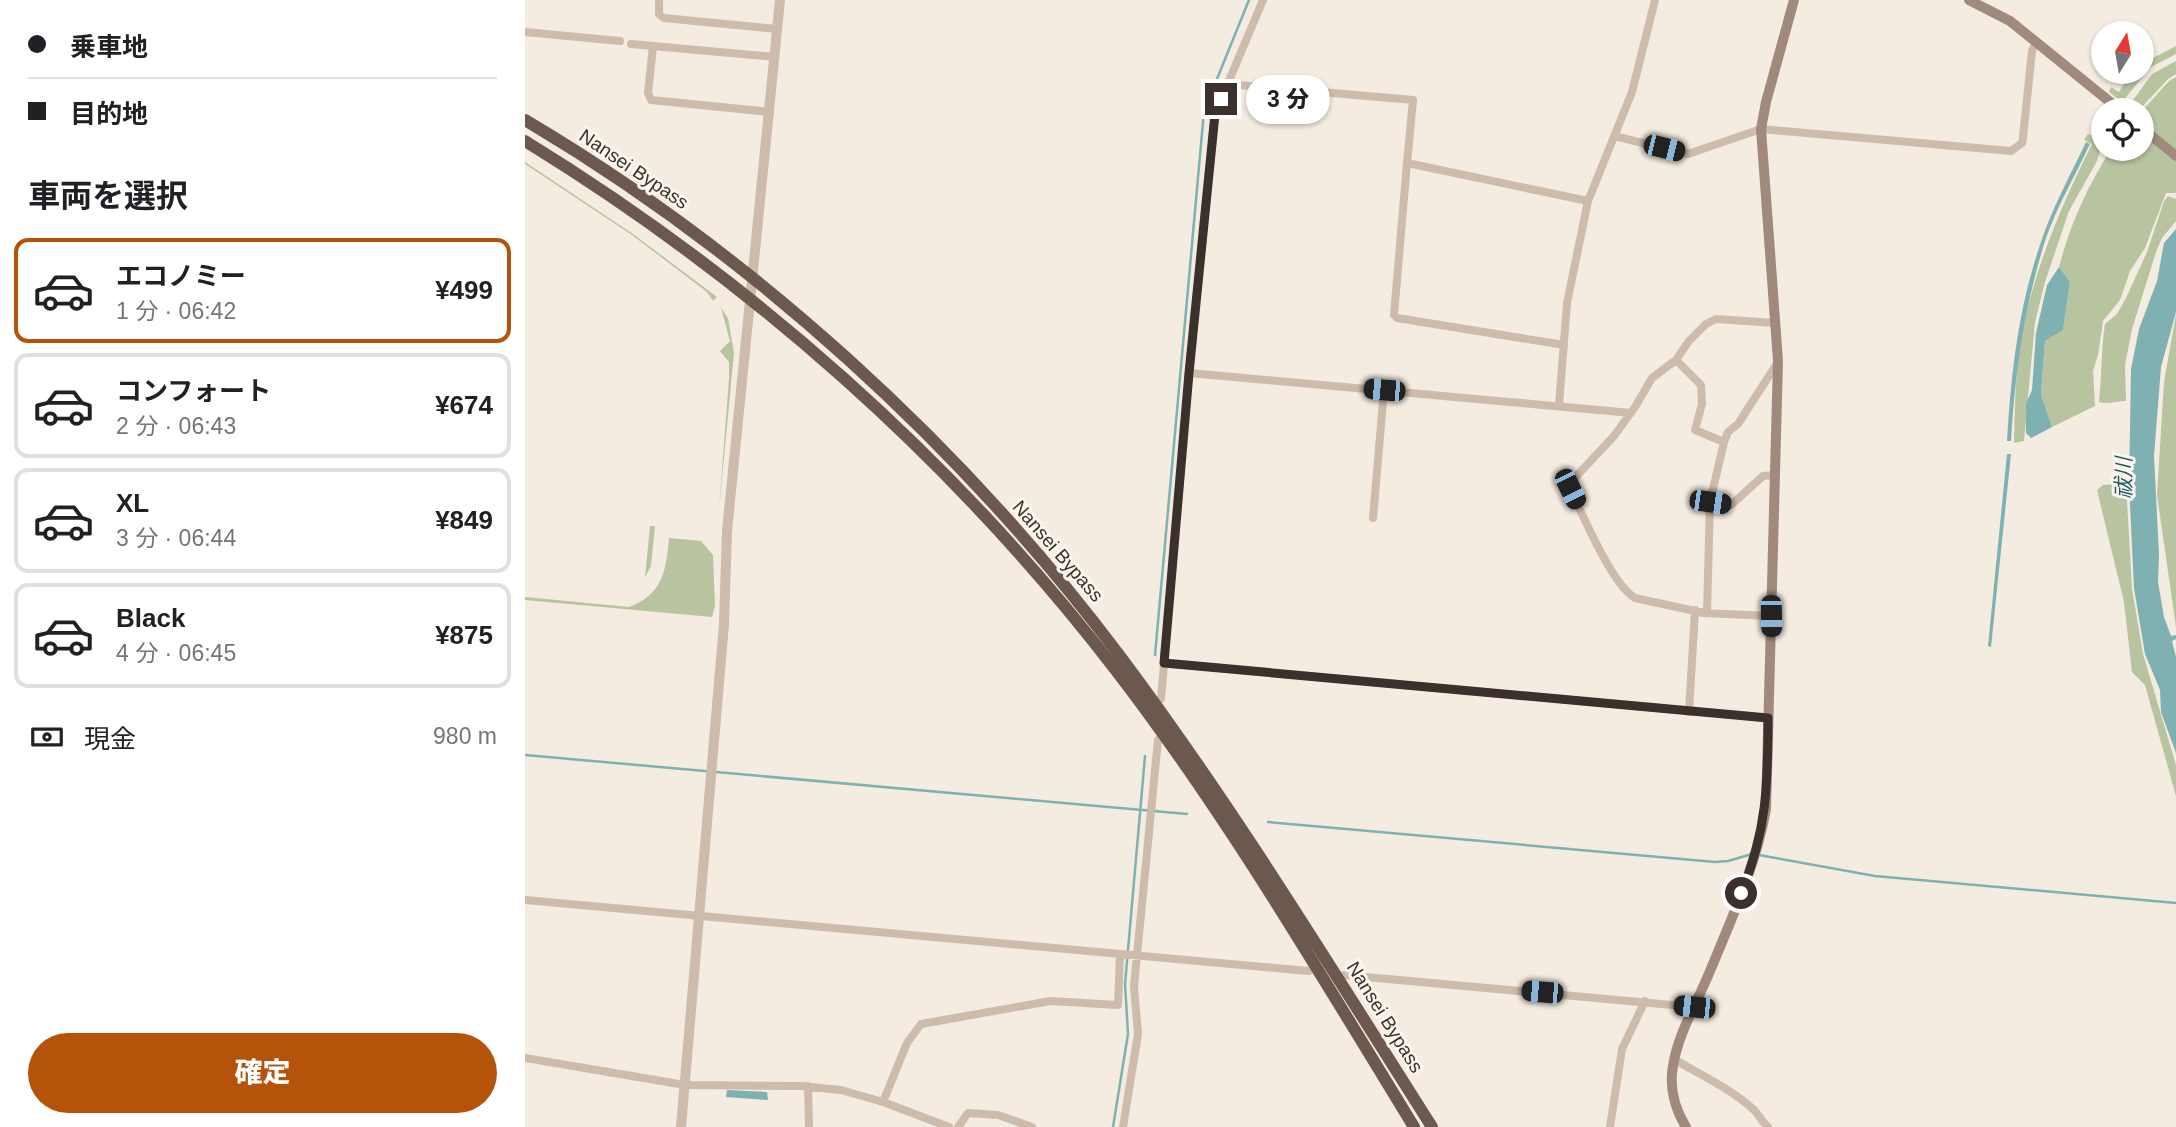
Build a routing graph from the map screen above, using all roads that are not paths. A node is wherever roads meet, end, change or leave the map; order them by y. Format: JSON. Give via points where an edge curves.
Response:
{"nodes":[{"id":1,"x":659,"y":0,"type":"edge"},
{"id":2,"x":780,"y":0,"type":"edge"},
{"id":3,"x":1263,"y":0,"type":"edge"},
{"id":4,"x":1655,"y":0,"type":"edge"},
{"id":5,"x":1794,"y":0,"type":"edge"},
{"id":6,"x":1969,"y":0,"type":"edge"},
{"id":7,"x":777,"y":29,"type":"junction"},
{"id":8,"x":525,"y":32,"type":"edge"},
{"id":9,"x":620,"y":41,"type":"dead end"},
{"id":10,"x":2036,"y":42,"type":"junction"},
{"id":11,"x":631,"y":44,"type":"dead end"},
{"id":12,"x":653,"y":46,"type":"junction"},
{"id":13,"x":775,"y":57,"type":"junction"},
{"id":14,"x":1228,"y":84,"type":"junction"},
{"id":15,"x":2105,"y":98,"type":"edge"},
{"id":16,"x":770,"y":111,"type":"junction"},
{"id":17,"x":525,"y":120,"type":"edge"},
{"id":18,"x":1761,"y":129,"type":"junction"},
{"id":19,"x":1614,"y":135,"type":"junction"},
{"id":20,"x":2154,"y":138,"type":"edge"},
{"id":21,"x":525,"y":141,"type":"edge"},
{"id":22,"x":2176,"y":156,"type":"edge"},
{"id":23,"x":1407,"y":163,"type":"junction"},
{"id":24,"x":1588,"y":201,"type":"junction"},
{"id":25,"x":754,"y":280,"type":"junction"},
{"id":26,"x":751,"y":301,"type":"junction"},
{"id":27,"x":1775,"y":323,"type":"junction"},
{"id":28,"x":1564,"y":345,"type":"junction"},
{"id":29,"x":1676,"y":360,"type":"junction"},
{"id":30,"x":1778,"y":361,"type":"junction"},
{"id":31,"x":1189,"y":373,"type":"junction"},
{"id":32,"x":1384,"y":390,"type":"junction"},
{"id":33,"x":1559,"y":405,"type":"junction"},
{"id":34,"x":1631,"y":412,"type":"junction"},
{"id":35,"x":1724,"y":442,"type":"junction"},
{"id":36,"x":1774,"y":475,"type":"junction"},
{"id":37,"x":1710,"y":502,"type":"junction"},
{"id":38,"x":1373,"y":517,"type":"dead end"},
{"id":39,"x":1695,"y":610,"type":"junction"},
{"id":40,"x":1707,"y":613,"type":"junction"},
{"id":41,"x":1771,"y":616,"type":"junction"},
{"id":42,"x":1164,"y":663,"type":"junction"},
{"id":43,"x":1161,"y":699,"type":"dead end"},
{"id":44,"x":1689,"y":712,"type":"junction"},
{"id":45,"x":1768,"y":718,"type":"junction"},
{"id":46,"x":1158,"y":740,"type":"dead end"},
{"id":47,"x":525,"y":900,"type":"edge"},
{"id":48,"x":698,"y":916,"type":"junction"},
{"id":49,"x":1128,"y":954,"type":"junction"},
{"id":50,"x":1309,"y":971,"type":"dead end"},
{"id":51,"x":1344,"y":975,"type":"dead end"},
{"id":52,"x":1645,"y":1001,"type":"junction"},
{"id":53,"x":1694,"y":1007,"type":"junction"},
{"id":54,"x":525,"y":1058,"type":"edge"},
{"id":55,"x":1674,"y":1059,"type":"junction"},
{"id":56,"x":685,"y":1084,"type":"junction"},
{"id":57,"x":807,"y":1086,"type":"junction"},
{"id":58,"x":883,"y":1102,"type":"junction"},
{"id":59,"x":681,"y":1127,"type":"edge"},
{"id":60,"x":809,"y":1127,"type":"edge"},
{"id":61,"x":949,"y":1127,"type":"edge"},
{"id":62,"x":958,"y":1127,"type":"edge"},
{"id":63,"x":1032,"y":1127,"type":"edge"},
{"id":64,"x":1123,"y":1127,"type":"edge"},
{"id":65,"x":1414,"y":1127,"type":"edge"},
{"id":66,"x":1432,"y":1127,"type":"edge"},
{"id":67,"x":1610,"y":1127,"type":"edge"},
{"id":68,"x":1686,"y":1127,"type":"edge"},
{"id":69,"x":1768,"y":1127,"type":"edge"}],
"edges":[{"from":1,"to":7,"type":"street","via":[[659,14],[664,18]]},
{"from":2,"to":7,"type":"street"},
{"from":3,"to":14,"type":"street"},
{"from":4,"to":19,"type":"street","via":[[1632,92]]},
{"from":5,"to":18,"type":"main road"},
{"from":6,"to":10,"type":"main road","via":[[2010,21]]},
{"from":7,"to":13,"type":"street"},
{"from":8,"to":9,"type":"street"},
{"from":10,"to":15,"type":"main road"},
{"from":10,"to":18,"type":"street","via":[[2022,143],[2011,151]]},
{"from":11,"to":12,"type":"street"},
{"from":12,"to":13,"type":"street"},
{"from":12,"to":16,"type":"street","via":[[651,100]]},
{"from":13,"to":16,"type":"street"},
{"from":14,"to":23,"type":"street","via":[[1413,100]]},
{"from":14,"to":31,"type":"street","via":[[1215,114]]},
{"from":16,"to":25,"type":"street"},
{"from":17,"to":25,"type":"highway","name":"Nansei Bypass","via":[[660,209]]},
{"from":18,"to":19,"type":"street","via":[[1688,154]]},
{"from":18,"to":27,"type":"main road"},
{"from":19,"to":24,"type":"street"},
{"from":20,"to":22,"type":"main road"},
{"from":21,"to":26,"type":"highway","name":"Nansei Bypass","via":[[650,222]]},
{"from":23,"to":24,"type":"street"},
{"from":23,"to":28,"type":"street","via":[[1394,315]]},
{"from":24,"to":28,"type":"street","via":[[1567,303]]},
{"from":25,"to":26,"type":"street"},
{"from":25,"to":66,"type":"highway","name":"Nansei Bypass","via":[[902,410],[1084,611],[1205,773]]},
{"from":26,"to":48,"type":"street","via":[[727,531]]},
{"from":26,"to":65,"type":"highway","name":"Nansei Bypass","via":[[942,470],[1075,619],[1200,787]]},
{"from":27,"to":29,"type":"street","via":[[1717,319],[1706,324]]},
{"from":27,"to":30,"type":"main road"},
{"from":28,"to":33,"type":"street"},
{"from":29,"to":34,"type":"street","via":[[1652,378]]},
{"from":29,"to":35,"type":"street","via":[[1701,385],[1702,404],[1695,430]]},
{"from":30,"to":35,"type":"street"},
{"from":30,"to":36,"type":"main road"},
{"from":31,"to":32,"type":"street"},
{"from":31,"to":42,"type":"street"},
{"from":32,"to":33,"type":"street"},
{"from":32,"to":38,"type":"street"},
{"from":33,"to":34,"type":"street"},
{"from":34,"to":39,"type":"street","via":[[1574,477],[1570,489],[1626,594]]},
{"from":35,"to":37,"type":"street"},
{"from":36,"to":37,"type":"street","via":[[1763,476],[1731,505]]},
{"from":36,"to":41,"type":"main road"},
{"from":37,"to":40,"type":"street"},
{"from":39,"to":40,"type":"street"},
{"from":39,"to":44,"type":"street"},
{"from":40,"to":41,"type":"street"},
{"from":41,"to":45,"type":"main road"},
{"from":42,"to":43,"type":"street"},
{"from":42,"to":44,"type":"street"},
{"from":44,"to":45,"type":"street"},
{"from":45,"to":53,"type":"main road","via":[[1766,808],[1756,855]]},
{"from":46,"to":49,"type":"street"},
{"from":47,"to":48,"type":"street"},
{"from":48,"to":49,"type":"street"},
{"from":48,"to":56,"type":"street"},
{"from":49,"to":50,"type":"street"},
{"from":49,"to":58,"type":"street","via":[[1118,1005],[1050,1001],[921,1024],[907,1043]]},
{"from":49,"to":64,"type":"street","via":[[1138,1034]]},
{"from":51,"to":52,"type":"street"},
{"from":52,"to":53,"type":"street"},
{"from":52,"to":67,"type":"street","via":[[1622,1049]]},
{"from":53,"to":55,"type":"main road"},
{"from":54,"to":56,"type":"street"},
{"from":55,"to":68,"type":"main road","via":[[1673,1096]]},
{"from":55,"to":69,"type":"street","via":[[1740,1100]]},
{"from":56,"to":57,"type":"street"},
{"from":56,"to":59,"type":"street"},
{"from":57,"to":58,"type":"street"},
{"from":57,"to":60,"type":"street"},
{"from":58,"to":61,"type":"street"},
{"from":62,"to":63,"type":"street","via":[[968,1113],[998,1115]]}]}
